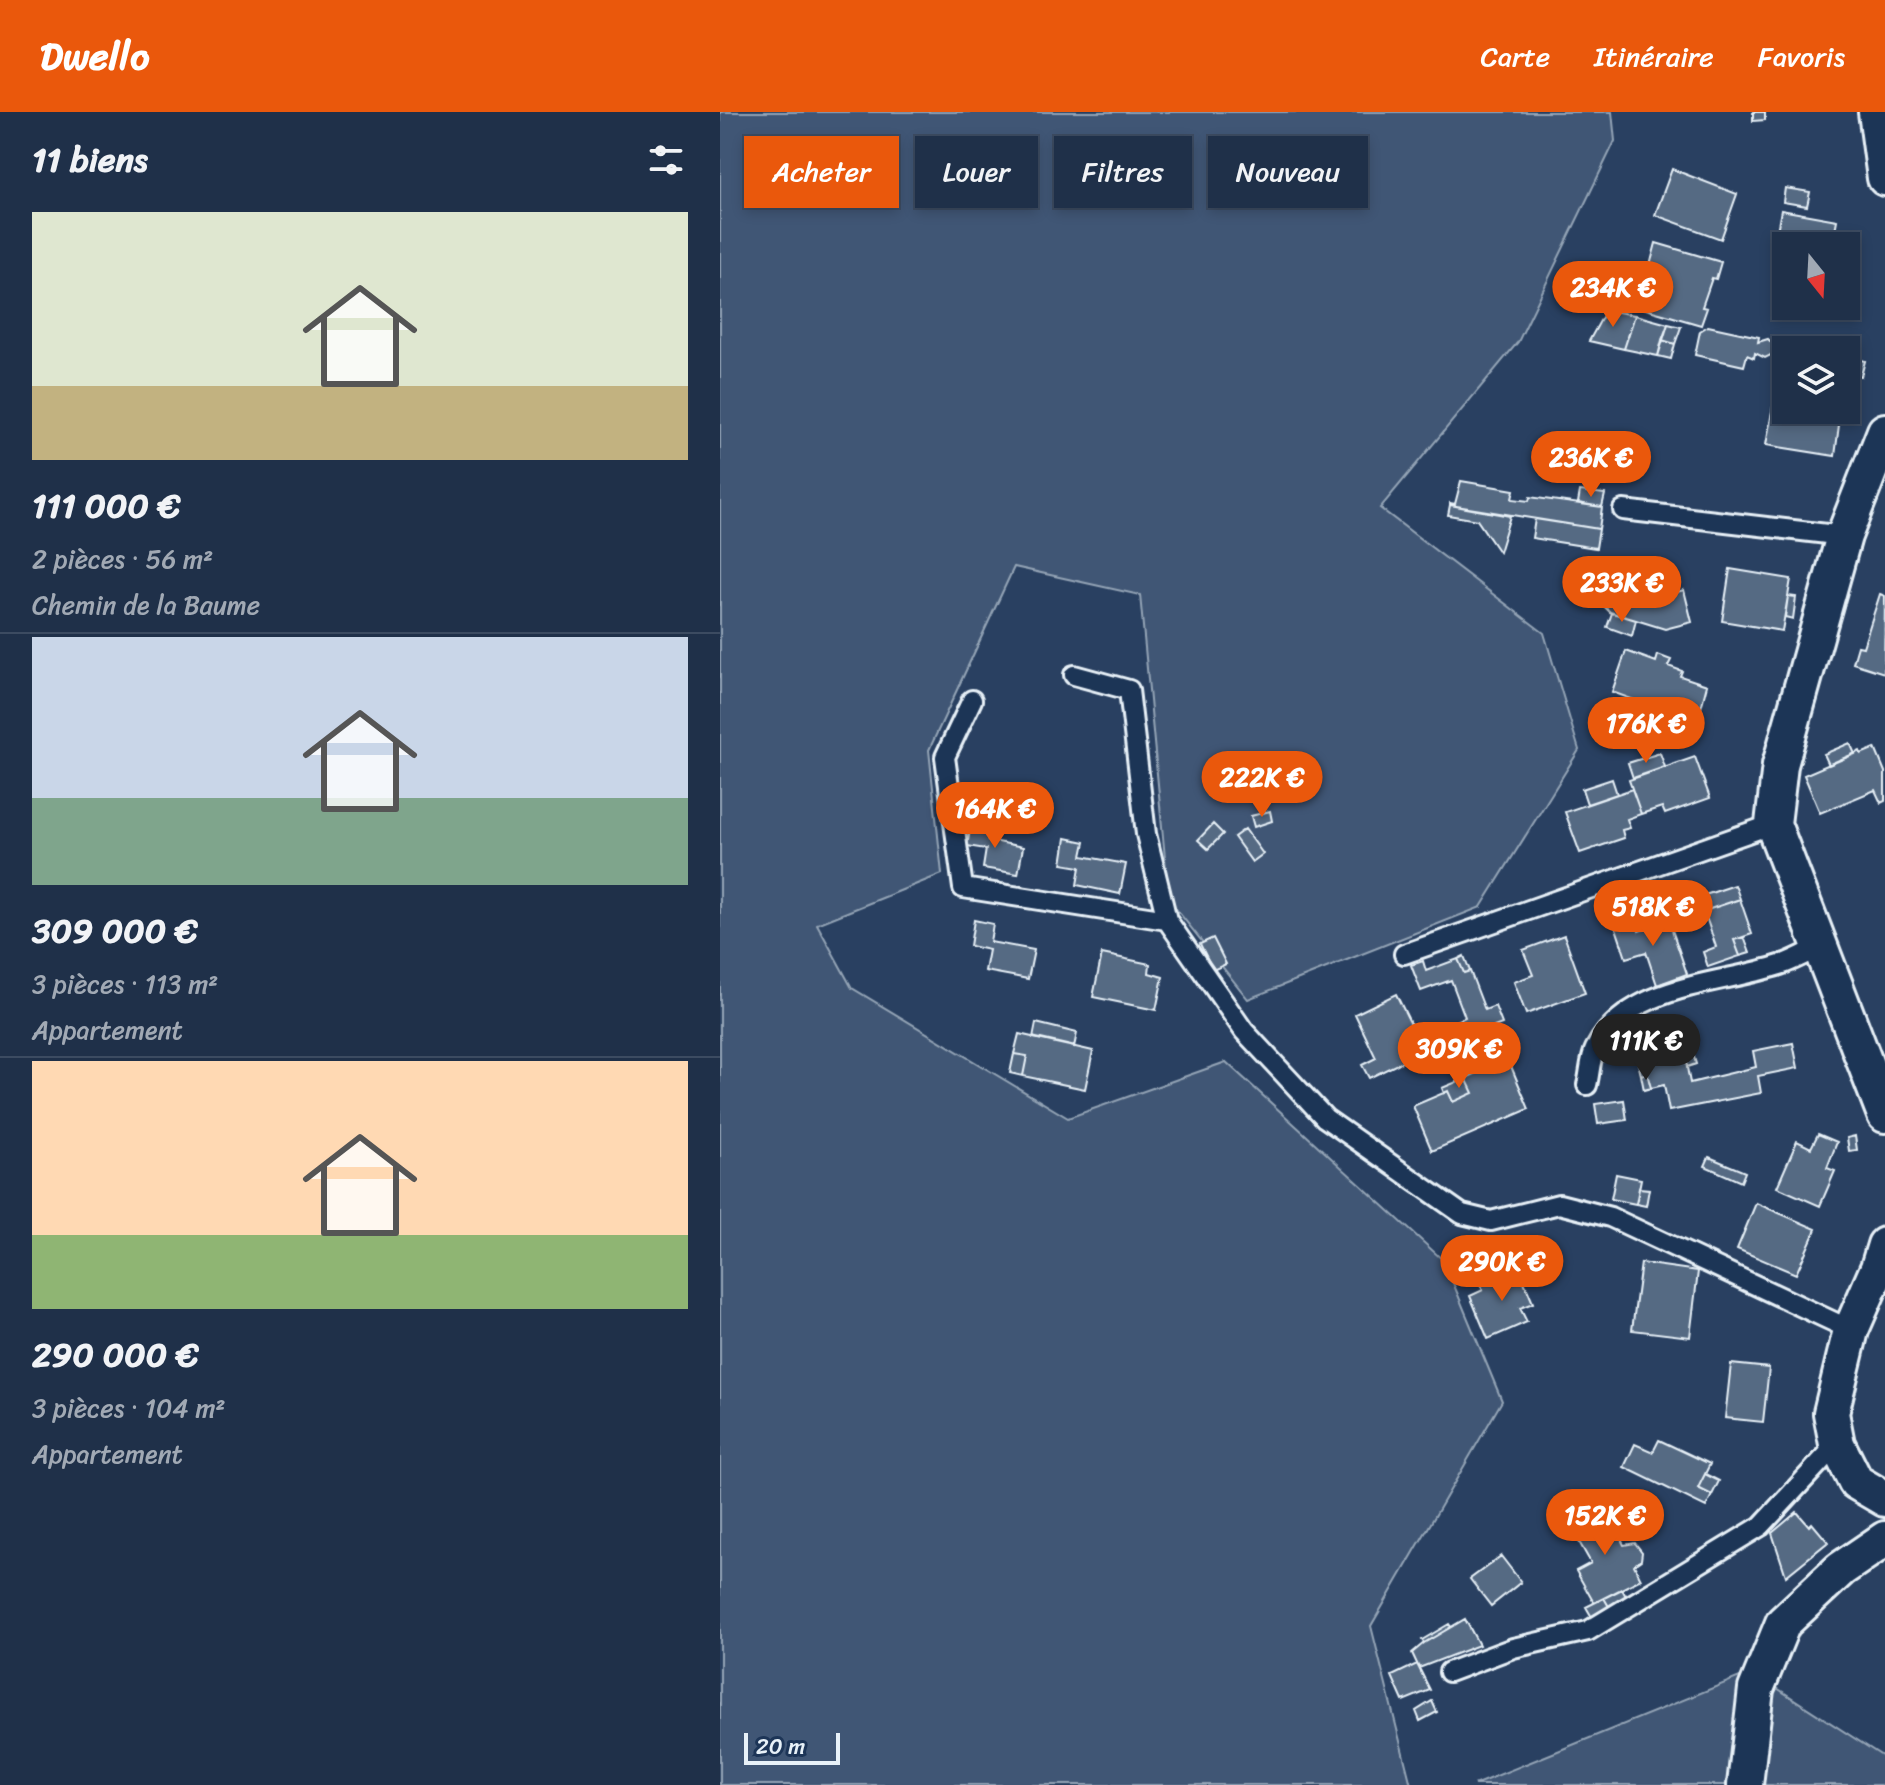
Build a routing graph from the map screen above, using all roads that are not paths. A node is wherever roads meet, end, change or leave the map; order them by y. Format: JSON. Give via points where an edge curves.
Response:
{"nodes":[{"id":1,"x":1876,"y":112,"type":"edge"},
{"id":2,"x":1885,"y":178,"type":"edge"},
{"id":3,"x":1885,"y":431,"type":"edge"},
{"id":4,"x":1623,"y":510,"type":"dead end"},
{"id":5,"x":1844,"y":536,"type":"junction"},
{"id":6,"x":1074,"y":675,"type":"dead end"},
{"id":7,"x":972,"y":700,"type":"dead end"},
{"id":8,"x":1773,"y":824,"type":"junction"},
{"id":9,"x":1167,"y":920,"type":"junction"},
{"id":10,"x":1819,"y":948,"type":"junction"},
{"id":11,"x":1404,"y":954,"type":"dead end"},
{"id":12,"x":1587,"y":1085,"type":"dead end"},
{"id":13,"x":1885,"y":1115,"type":"edge"},
{"id":14,"x":1885,"y":1245,"type":"edge"},
{"id":15,"x":1851,"y":1330,"type":"junction"},
{"id":16,"x":1837,"y":1444,"type":"junction"},
{"id":17,"x":1885,"y":1499,"type":"edge"},
{"id":18,"x":1885,"y":1539,"type":"edge"},
{"id":19,"x":1449,"y":1672,"type":"dead end"},
{"id":20,"x":1745,"y":1785,"type":"edge"}],
"edges":[{"from":1,"to":2,"type":"street"},
{"from":3,"to":5,"type":"street"},
{"from":4,"to":5,"type":"lane"},
{"from":5,"to":8,"type":"street","via":[[1780,765]]},
{"from":6,"to":9,"type":"lane","via":[[1129,690],[1146,834]]},
{"from":7,"to":9,"type":"lane","via":[[945,757],[963,888]]},
{"from":8,"to":10,"type":"street"},
{"from":8,"to":11,"type":"lane"},
{"from":9,"to":15,"type":"lane","via":[[1244,1031],[1325,1118],[1462,1214],[1491,1221],[1559,1204],[1610,1217]]},
{"from":10,"to":12,"type":"lane","via":[[1781,965],[1638,1005],[1595,1050]]},
{"from":10,"to":13,"type":"street"},
{"from":14,"to":15,"type":"street"},
{"from":15,"to":16,"type":"street","via":[[1831,1413]]},
{"from":16,"to":17,"type":"street","via":[[1856,1482]]},
{"from":16,"to":19,"type":"lane","via":[[1761,1526],[1588,1631],[1513,1648]]},
{"from":18,"to":20,"type":"street","via":[[1841,1569],[1783,1623],[1756,1689]]}]}
